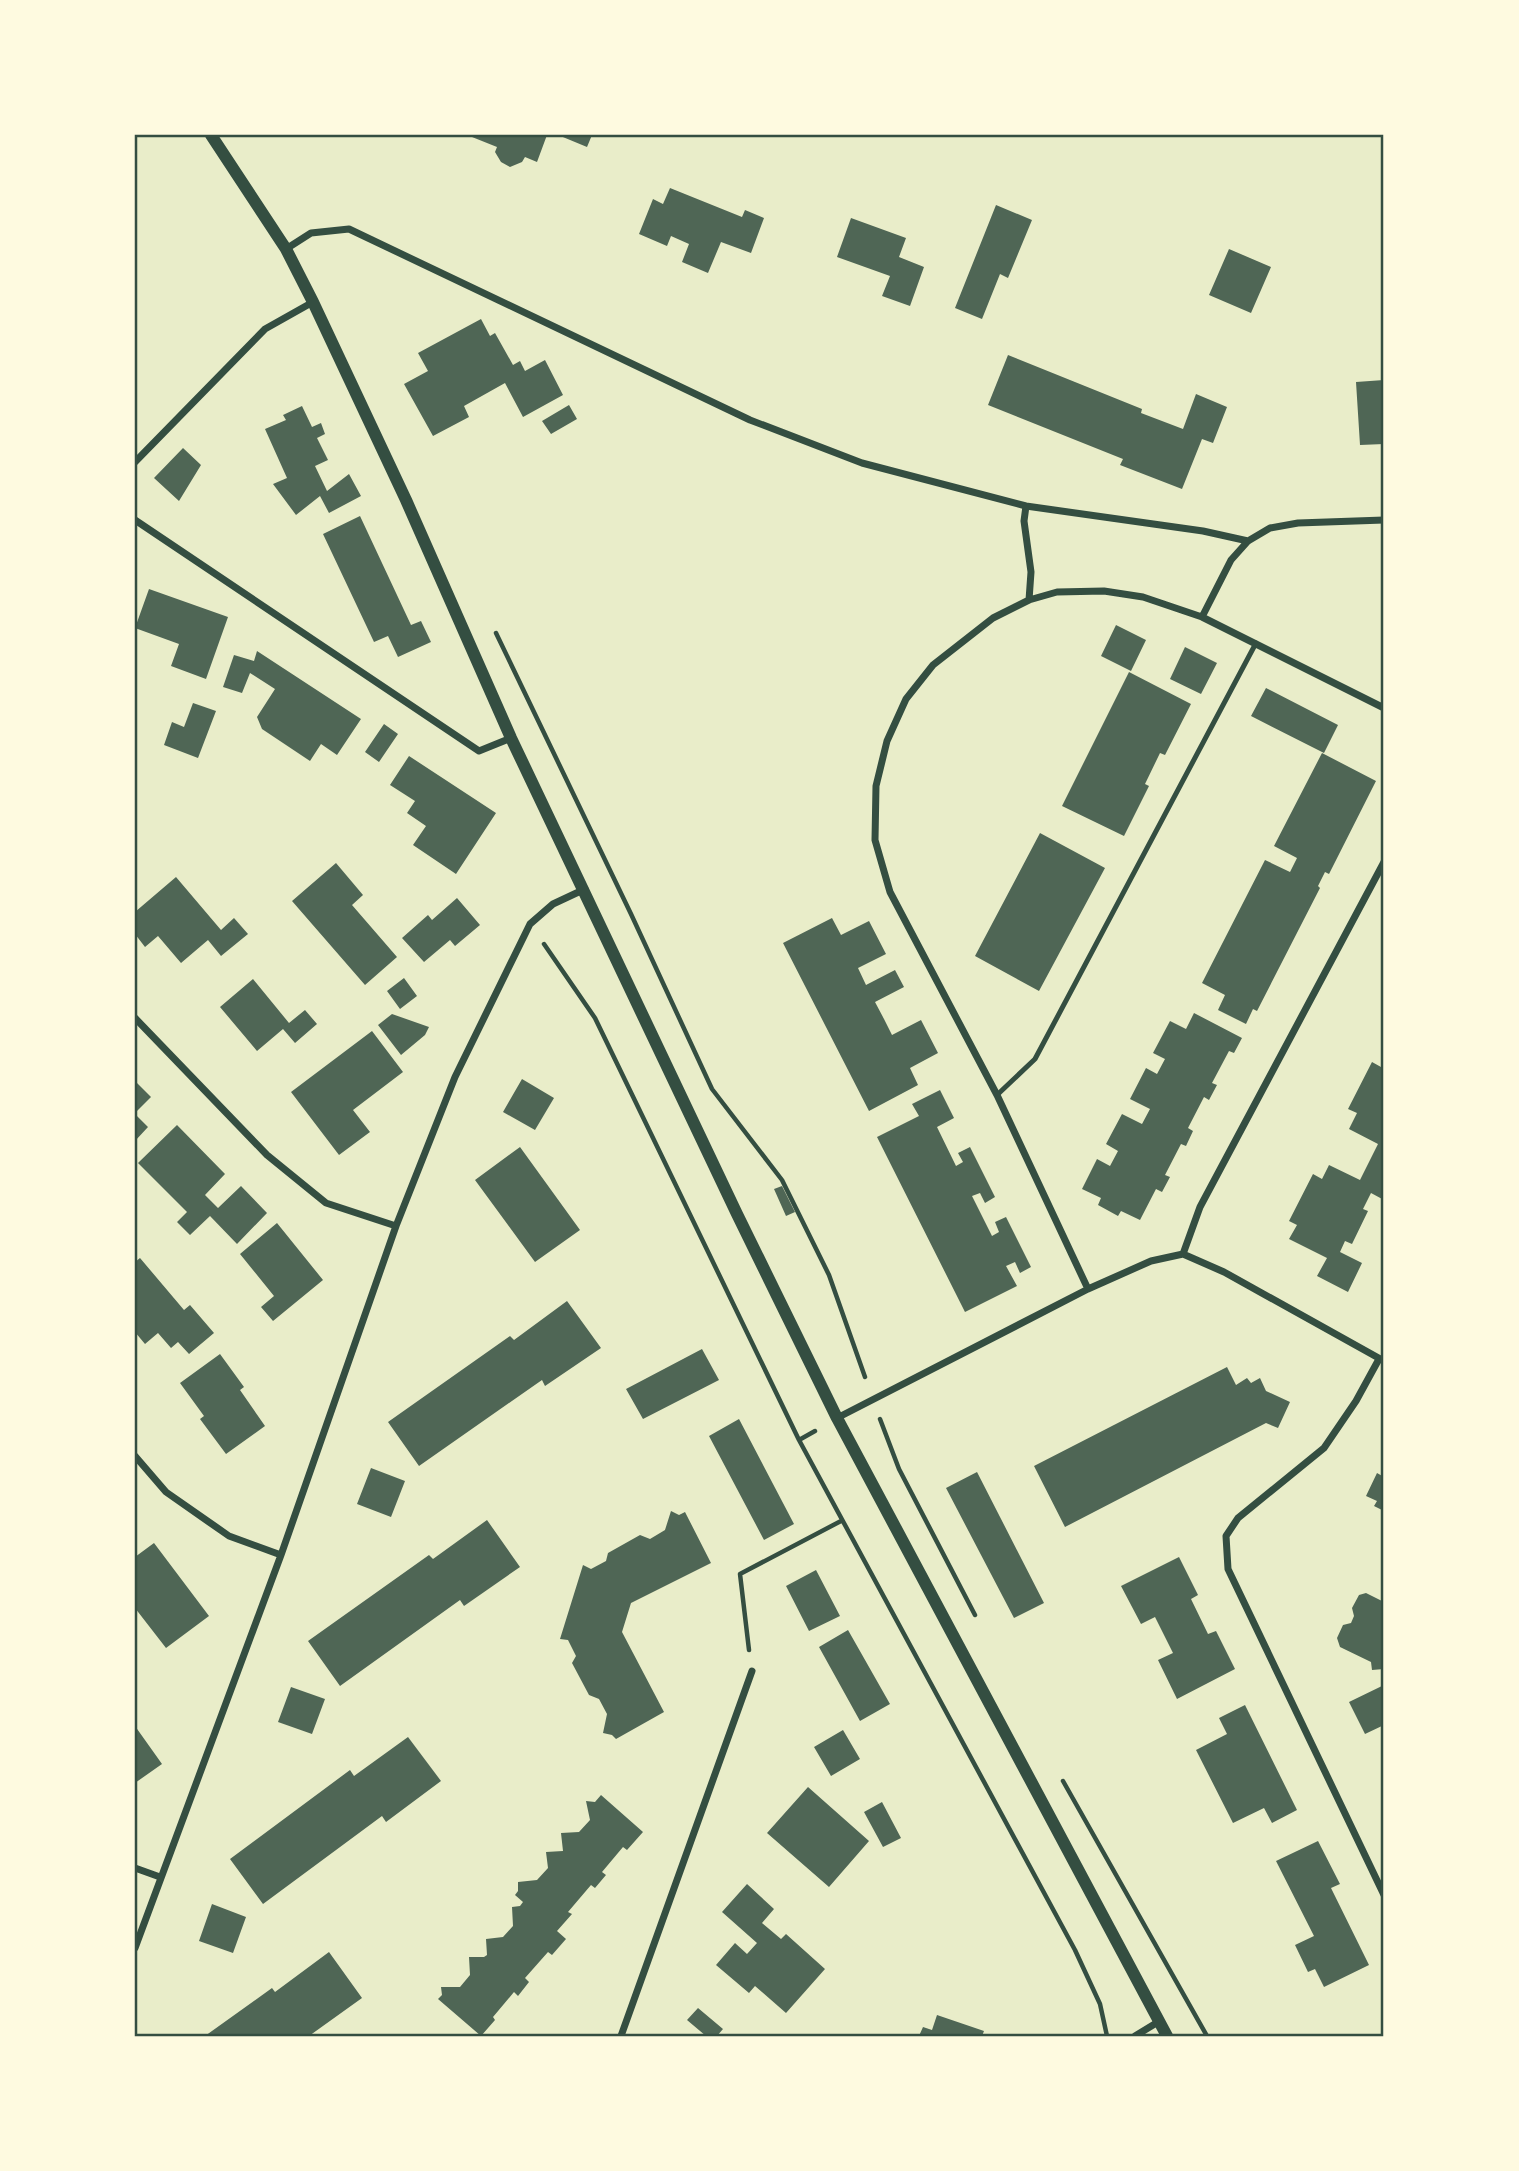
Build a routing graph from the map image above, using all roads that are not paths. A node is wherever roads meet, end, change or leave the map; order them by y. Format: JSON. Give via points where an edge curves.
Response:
{"nodes":[{"id":1,"x":211,"y":135,"type":"edge"},
{"id":2,"x":286,"y":249,"type":"junction"},
{"id":3,"x":313,"y":302,"type":"junction"},
{"id":4,"x":135,"y":462,"type":"edge"},
{"id":5,"x":1026,"y":506,"type":"junction"},
{"id":6,"x":135,"y":520,"type":"edge"},
{"id":7,"x":1384,"y":520,"type":"edge"},
{"id":8,"x":1248,"y":541,"type":"junction"},
{"id":9,"x":1029,"y":600,"type":"junction"},
{"id":10,"x":1202,"y":617,"type":"junction"},
{"id":11,"x":1256,"y":643,"type":"junction"},
{"id":12,"x":1384,"y":708,"type":"edge"},
{"id":13,"x":511,"y":738,"type":"junction"},
{"id":14,"x":1384,"y":862,"type":"edge"},
{"id":15,"x":585,"y":889,"type":"junction"},
{"id":16,"x":135,"y":1018,"type":"edge"},
{"id":17,"x":997,"y":1095,"type":"junction"},
{"id":18,"x":396,"y":1226,"type":"junction"},
{"id":19,"x":1183,"y":1254,"type":"junction"},
{"id":20,"x":1088,"y":1289,"type":"junction"},
{"id":21,"x":1382,"y":1360,"type":"edge"},
{"id":22,"x":837,"y":1418,"type":"junction"},
{"id":23,"x":135,"y":1456,"type":"edge"},
{"id":24,"x":281,"y":1555,"type":"junction"},
{"id":25,"x":752,"y":1671,"type":"road end"},
{"id":26,"x":135,"y":1868,"type":"edge"},
{"id":27,"x":160,"y":1877,"type":"junction"},
{"id":28,"x":1384,"y":1895,"type":"edge"},
{"id":29,"x":135,"y":1948,"type":"edge"},
{"id":30,"x":1158,"y":2022,"type":"junction"},
{"id":31,"x":621,"y":2036,"type":"edge"},
{"id":32,"x":1135,"y":2036,"type":"edge"},
{"id":33,"x":1167,"y":2036,"type":"edge"}],
"edges":[{"from":1,"to":2,"type":"street"},
{"from":2,"to":3,"type":"street"},
{"from":2,"to":5,"type":"street","via":[[311,233],[349,229],[750,420],[862,463]]},
{"from":3,"to":4,"type":"street","via":[[265,329]]},
{"from":3,"to":13,"type":"street"},
{"from":5,"to":8,"type":"street"},
{"from":5,"to":9,"type":"street"},
{"from":6,"to":13,"type":"street","via":[[479,751]]},
{"from":7,"to":8,"type":"street","via":[[1298,523],[1270,528]]},
{"from":8,"to":10,"type":"street","via":[[1231,560]]},
{"from":9,"to":10,"type":"street","via":[[1057,592],[1104,591],[1143,597]]},
{"from":9,"to":17,"type":"street","via":[[993,618],[933,665],[906,699],[887,741],[876,786],[874,840],[890,892]]},
{"from":10,"to":11,"type":"street"},
{"from":11,"to":12,"type":"street"},
{"from":11,"to":17,"type":"lane","via":[[1035,1059]]},
{"from":13,"to":15,"type":"street"},
{"from":14,"to":19,"type":"street","via":[[1200,1207]]},
{"from":15,"to":18,"type":"street","via":[[553,904],[530,924],[455,1077]]},
{"from":15,"to":22,"type":"street"},
{"from":16,"to":18,"type":"street","via":[[267,1155],[326,1203]]},
{"from":17,"to":20,"type":"street"},
{"from":18,"to":24,"type":"street"},
{"from":19,"to":20,"type":"street","via":[[1152,1261]]},
{"from":19,"to":21,"type":"street"},
{"from":20,"to":22,"type":"street"},
{"from":21,"to":28,"type":"street","via":[[1324,1448],[1238,1518],[1226,1536],[1228,1569]]},
{"from":22,"to":30,"type":"street"},
{"from":23,"to":24,"type":"street","via":[[166,1492],[229,1536]]},
{"from":24,"to":27,"type":"street"},
{"from":25,"to":31,"type":"street"},
{"from":26,"to":27,"type":"street"},
{"from":27,"to":29,"type":"street"},
{"from":30,"to":32,"type":"street"},
{"from":30,"to":33,"type":"street"}]}
